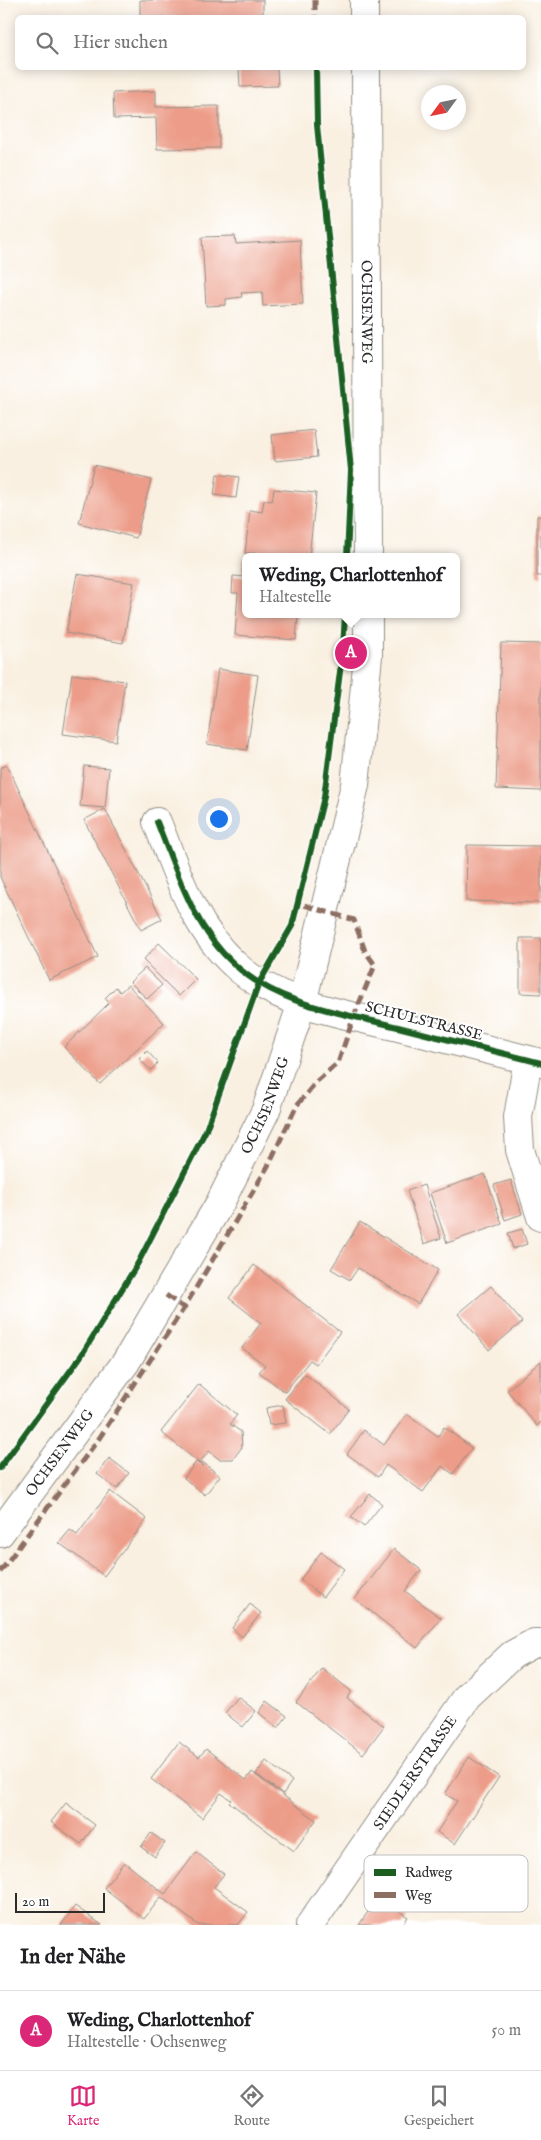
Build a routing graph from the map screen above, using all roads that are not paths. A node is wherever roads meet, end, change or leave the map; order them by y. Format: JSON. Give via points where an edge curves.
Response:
{"nodes":[{"id":1,"x":364,"y":0,"type":"edge"},
{"id":2,"x":364,"y":15,"type":"edge"},
{"id":3,"x":366,"y":70,"type":"edge"},
{"id":4,"x":368,"y":553,"type":"edge"},
{"id":5,"x":368,"y":618,"type":"edge"},
{"id":6,"x":158,"y":822,"type":"dead end"},
{"id":7,"x":302,"y":1003,"type":"junction"},
{"id":8,"x":535,"y":1061,"type":"edge"},
{"id":9,"x":541,"y":1217,"type":"edge"},
{"id":10,"x":0,"y":1533,"type":"edge"},
{"id":11,"x":541,"y":1643,"type":"edge"},
{"id":12,"x":310,"y":1925,"type":"edge"}],
"edges":[{"from":1,"to":2,"type":"main road"},
{"from":3,"to":4,"type":"main road","name":"OCHSENWEG"},
{"from":5,"to":7,"type":"main road","name":"OCHSENWEG","via":[[368,656],[354,785]]},
{"from":6,"to":7,"type":"main road","name":"SCHULSTRASSE","via":[[187,898],[210,938],[234,964],[258,983]]},
{"from":7,"to":8,"type":"main road","name":"SCHULSTRASSE"},
{"from":7,"to":10,"type":"main road","name":"OCHSENWEG","via":[[266,1110],[220,1203],[126,1362]]},
{"from":8,"to":9,"type":"main road","name":"SCHULSTRASSE","via":[[518,1117],[520,1150]]},
{"from":11,"to":12,"type":"main road","name":"SIEDLERSTRASSE","via":[[534,1643],[512,1655],[467,1697]]}]}
